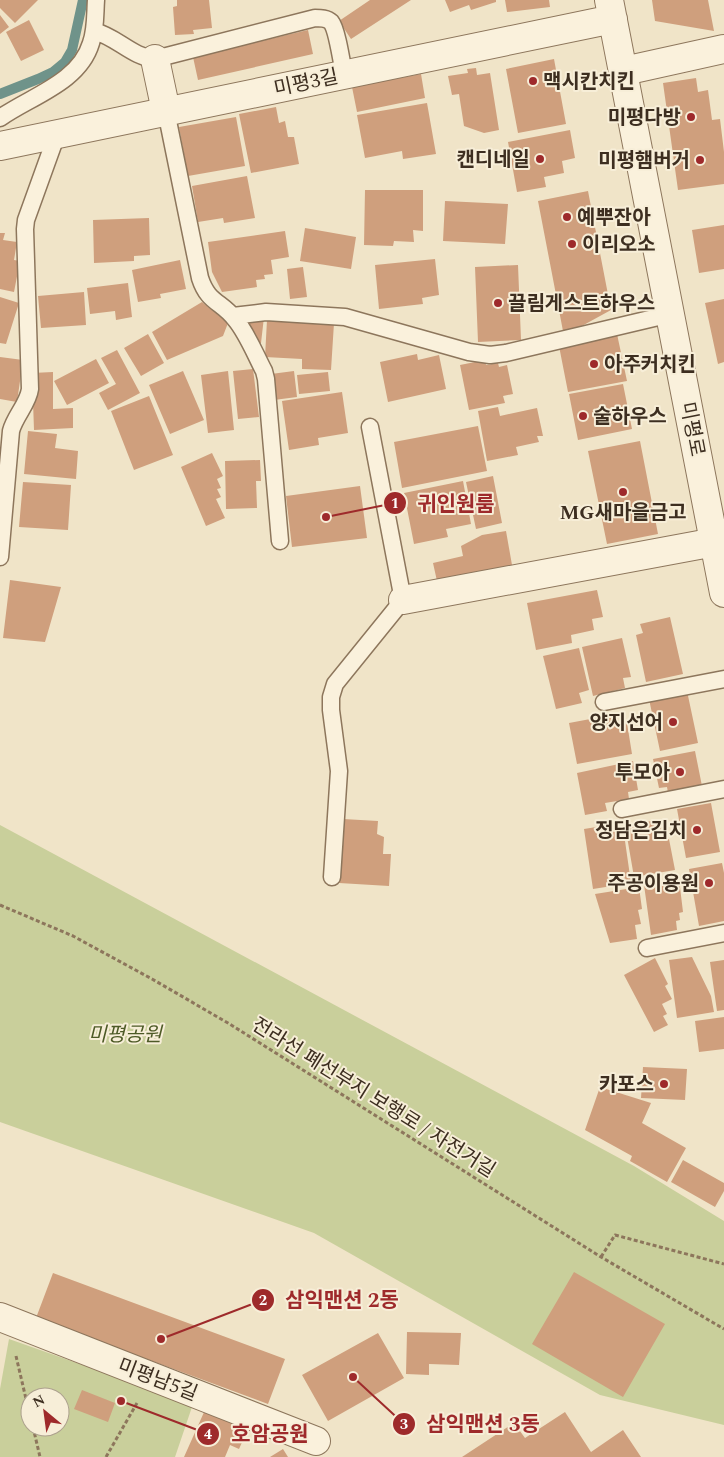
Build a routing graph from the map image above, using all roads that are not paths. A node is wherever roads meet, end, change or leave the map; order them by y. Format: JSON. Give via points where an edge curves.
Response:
{"nodes":[{"id":1,"x":96,"y":0,"type":"edge"},
{"id":2,"x":611,"y":9,"type":"edge"},
{"id":3,"x":94,"y":31,"type":"junction"},
{"id":4,"x":724,"y":49,"type":"edge"},
{"id":5,"x":155,"y":59,"type":"junction"},
{"id":6,"x":624,"y":71,"type":"junction"},
{"id":7,"x":344,"y":74,"type":"junction"},
{"id":8,"x":166,"y":111,"type":"junction"},
{"id":9,"x":0,"y":118,"type":"edge"},
{"id":10,"x":57,"y":134,"type":"junction"},
{"id":11,"x":0,"y":146,"type":"edge"},
{"id":12,"x":671,"y":314,"type":"junction"},
{"id":13,"x":233,"y":316,"type":"junction"},
{"id":14,"x":370,"y":427,"type":"dead end"},
{"id":15,"x":717,"y":514,"type":"edge"},
{"id":16,"x":280,"y":541,"type":"dead end"},
{"id":17,"x":715,"y":542,"type":"junction"},
{"id":18,"x":0,"y":557,"type":"edge"},
{"id":19,"x":724,"y":593,"type":"edge"},
{"id":20,"x":403,"y":600,"type":"junction"},
{"id":21,"x":724,"y":679,"type":"edge"},
{"id":22,"x":604,"y":702,"type":"dead end"},
{"id":23,"x":724,"y":789,"type":"edge"},
{"id":24,"x":622,"y":809,"type":"dead end"},
{"id":25,"x":332,"y":877,"type":"dead end"},
{"id":26,"x":724,"y":933,"type":"edge"},
{"id":27,"x":647,"y":948,"type":"dead end"},
{"id":28,"x":4,"y":1319,"type":"edge"},
{"id":29,"x":316,"y":1441,"type":"dead end"}],
"edges":[{"from":1,"to":3,"type":"lane"},
{"from":2,"to":6,"type":"street","name":"미평로"},
{"from":2,"to":7,"type":"street","name":"미평3길"},
{"from":3,"to":5,"type":"lane","via":[[109,36],[140,56]]},
{"from":3,"to":9,"type":"lane","via":[[88,51],[71,75]]},
{"from":4,"to":6,"type":"street"},
{"from":5,"to":7,"type":"lane","via":[[319,18],[329,20],[334,27]]},
{"from":5,"to":8,"type":"street"},
{"from":6,"to":12,"type":"street","name":"미평로"},
{"from":7,"to":8,"type":"street","name":"미평3길"},
{"from":8,"to":10,"type":"street","name":"미평3길"},
{"from":8,"to":13,"type":"lane","via":[[200,278],[210,298]]},
{"from":10,"to":11,"type":"street","name":"미평3길"},
{"from":10,"to":18,"type":"lane","via":[[25,224],[30,390],[11,431]]},
{"from":12,"to":13,"type":"lane","via":[[490,355],[345,317],[266,312]]},
{"from":12,"to":15,"type":"street","name":"미평로"},
{"from":13,"to":16,"type":"lane","via":[[266,379]]},
{"from":14,"to":20,"type":"lane"},
{"from":15,"to":17,"type":"street","name":"미평로"},
{"from":17,"to":19,"type":"street","name":"미평로"},
{"from":17,"to":20,"type":"street"},
{"from":20,"to":25,"type":"lane","via":[[335,684],[331,697],[339,771]]},
{"from":21,"to":22,"type":"lane"},
{"from":23,"to":24,"type":"lane"},
{"from":26,"to":27,"type":"lane"},
{"from":28,"to":29,"type":"street","name":"미평남5길"}]}
